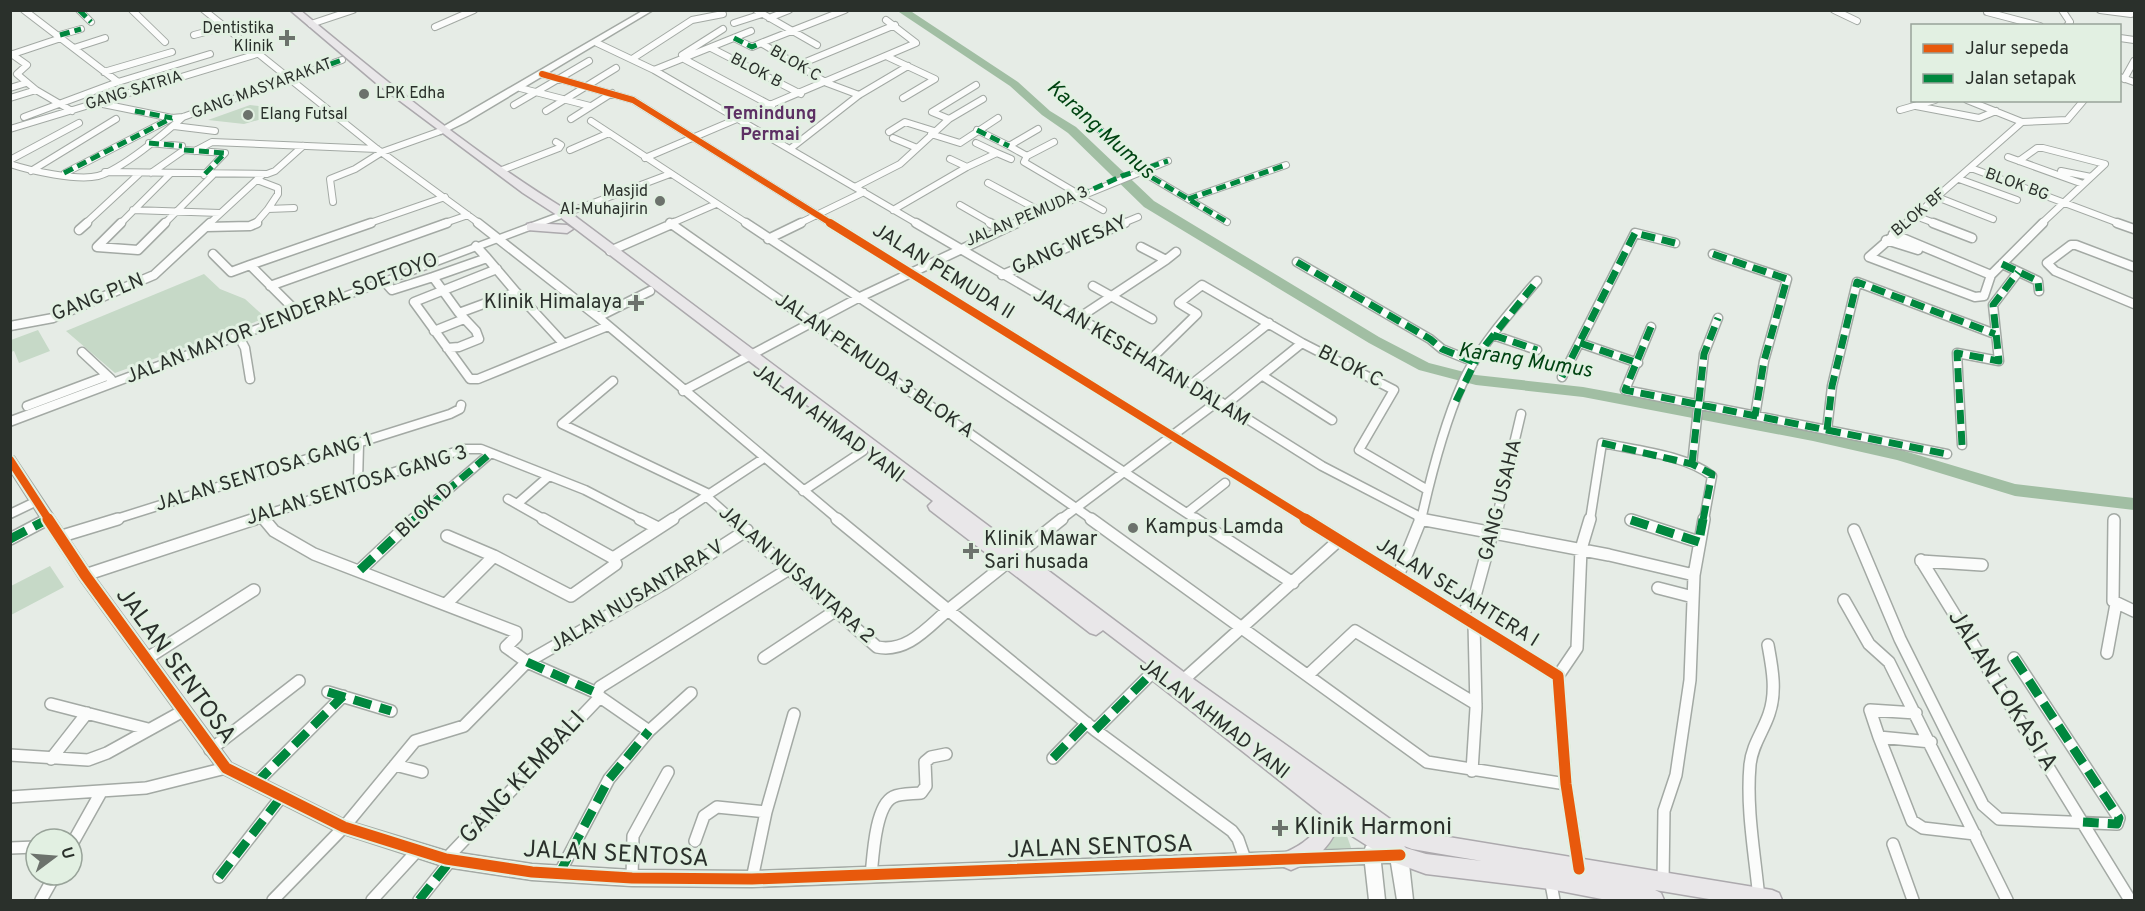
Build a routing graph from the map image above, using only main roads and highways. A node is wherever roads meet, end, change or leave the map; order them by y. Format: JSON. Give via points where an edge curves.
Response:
{"nodes":[{"id":1,"x":280,"y":10,"type":"edge"},
{"id":2,"x":294,"y":10,"type":"edge"},
{"id":3,"x":322,"y":41,"type":"junction"},
{"id":4,"x":442,"y":130,"type":"junction"},
{"id":5,"x":561,"y":220,"type":"junction"},
{"id":6,"x":531,"y":227,"type":"road end"},
{"id":7,"x":747,"y":358,"type":"junction"},
{"id":8,"x":1012,"y":557,"type":"junction"},
{"id":9,"x":1179,"y":684,"type":"junction"},
{"id":10,"x":1332,"y":810,"type":"junction"},
{"id":11,"x":1371,"y":833,"type":"junction"},
{"id":12,"x":1291,"y":860,"type":"road end"},
{"id":13,"x":1659,"y":892,"type":"edge"},
{"id":14,"x":1765,"y":900,"type":"edge"}],
"edges":[{"from":1,"to":3,"type":"main road","name":"JALAN AHMAD YANI"},
{"from":2,"to":3,"type":"main road","name":"JALAN AHMAD YANI","via":[[311,24]]},
{"from":3,"to":4,"type":"main road","name":"JALAN AHMAD YANI"},
{"from":3,"to":4,"type":"main road","name":"JALAN AHMAD YANI","via":[[342,60]]},
{"from":4,"to":5,"type":"main road","name":"JALAN AHMAD YANI"},
{"from":4,"to":5,"type":"main road","name":"JALAN AHMAD YANI","via":[[502,170]]},
{"from":5,"to":6,"type":"main road"},
{"from":5,"to":7,"type":"main road","name":"JALAN AHMAD YANI","via":[[650,291]]},
{"from":5,"to":7,"type":"main road","name":"JALAN AHMAD YANI","via":[[610,251]]},
{"from":7,"to":8,"type":"main road","name":"JALAN AHMAD YANI"},
{"from":7,"to":8,"type":"main road","name":"JALAN AHMAD YANI","via":[[863,451]]},
{"from":8,"to":9,"type":"main road","name":"JALAN AHMAD YANI"},
{"from":8,"to":9,"type":"main road","name":"JALAN AHMAD YANI","via":[[1153,672]]},
{"from":9,"to":10,"type":"main road","name":"JALAN AHMAD YANI"},
{"from":9,"to":11,"type":"main road","name":"JALAN AHMAD YANI"},
{"from":10,"to":11,"type":"main road","name":"JALAN AHMAD YANI"},
{"from":10,"to":12,"type":"main road","via":[[1325,836],[1308,854]]},
{"from":11,"to":13,"type":"main road","via":[[1394,833],[1412,840],[1579,869]]},
{"from":11,"to":13,"type":"main road","via":[[1400,855],[1426,864]]},
{"from":13,"to":14,"type":"main road"}]}
